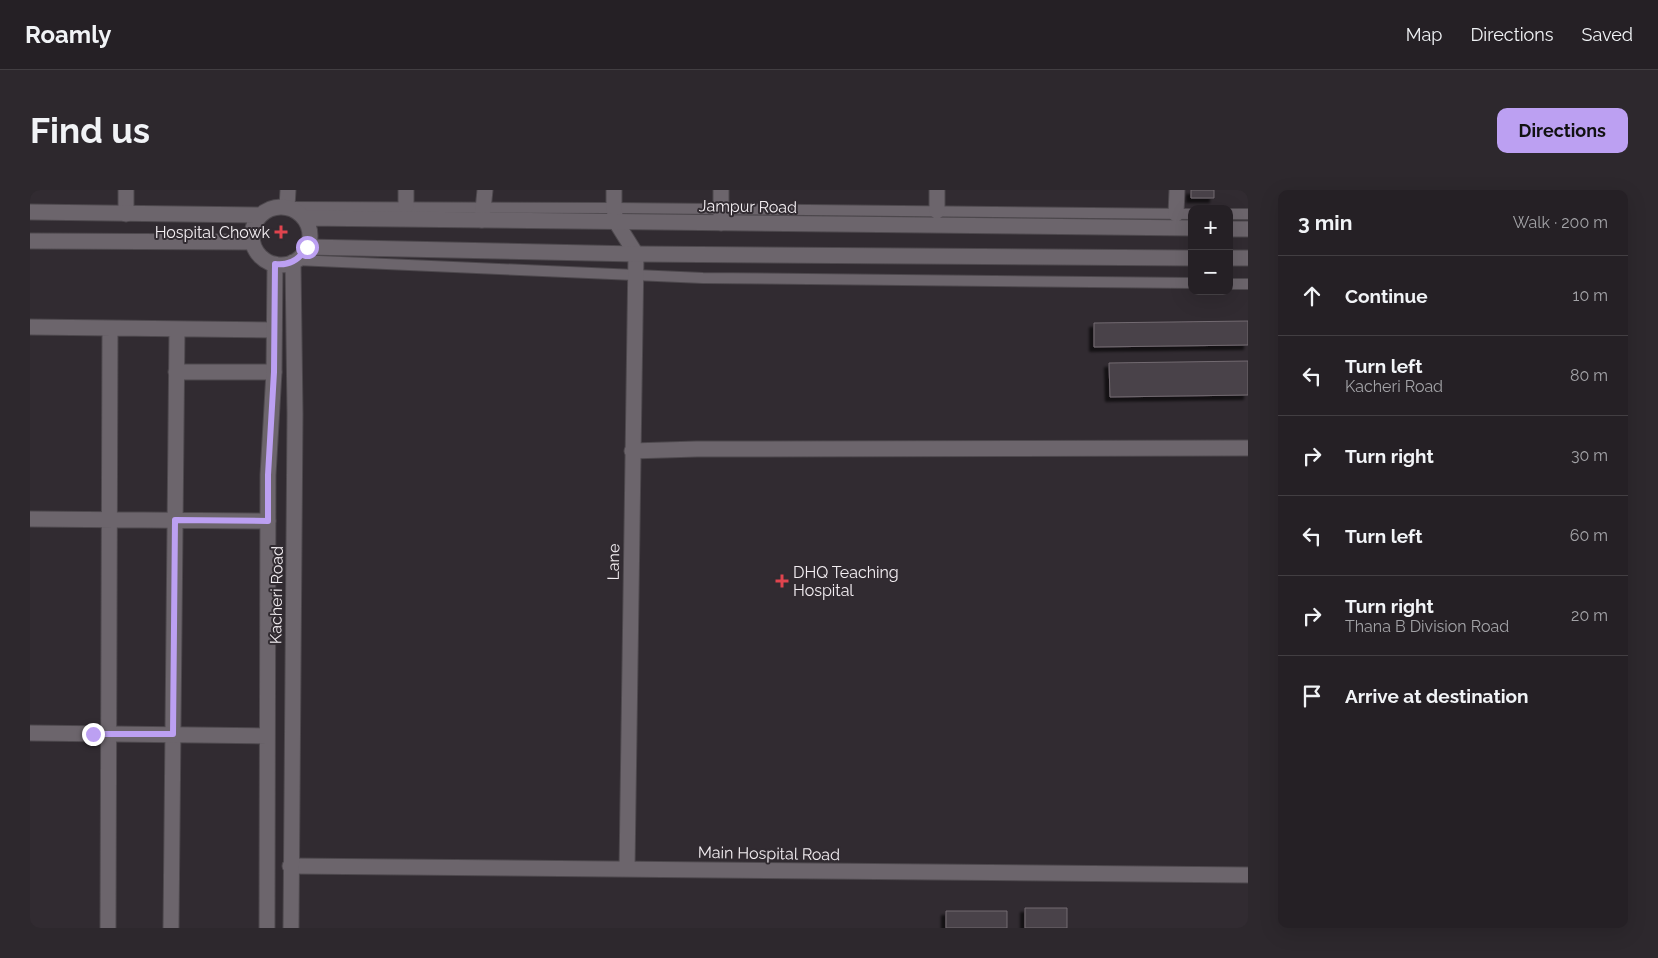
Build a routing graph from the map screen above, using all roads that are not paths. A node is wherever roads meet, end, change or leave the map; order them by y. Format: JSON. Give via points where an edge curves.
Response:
{"nodes":[{"id":1,"x":126,"y":190,"type":"edge"},
{"id":2,"x":288,"y":190,"type":"edge"},
{"id":3,"x":406,"y":190,"type":"edge"},
{"id":4,"x":485,"y":190,"type":"edge"},
{"id":5,"x":614,"y":190,"type":"edge"},
{"id":6,"x":721,"y":190,"type":"edge"},
{"id":7,"x":937,"y":190,"type":"edge"},
{"id":8,"x":1177,"y":190,"type":"edge"},
{"id":9,"x":406,"y":206,"type":"junction"},
{"id":10,"x":287,"y":207,"type":"junction"},
{"id":11,"x":937,"y":211,"type":"junction"},
{"id":12,"x":30,"y":212,"type":"edge"},
{"id":13,"x":126,"y":214,"type":"junction"},
{"id":14,"x":483,"y":214,"type":"junction"},
{"id":15,"x":1176,"y":214,"type":"junction"},
{"id":16,"x":1188,"y":214,"type":"edge"},
{"id":17,"x":1233,"y":214,"type":"edge"},
{"id":18,"x":1248,"y":214,"type":"edge"},
{"id":19,"x":260,"y":215,"type":"junction"},
{"id":20,"x":615,"y":215,"type":"junction"},
{"id":21,"x":721,"y":216,"type":"junction"},
{"id":22,"x":304,"y":218,"type":"junction"},
{"id":23,"x":1188,"y":228,"type":"edge"},
{"id":24,"x":1233,"y":229,"type":"edge"},
{"id":25,"x":1248,"y":229,"type":"edge"},
{"id":26,"x":30,"y":241,"type":"edge"},
{"id":27,"x":252,"y":242,"type":"junction"},
{"id":28,"x":307,"y":247,"type":"junction"},
{"id":29,"x":636,"y":254,"type":"junction"},
{"id":30,"x":1188,"y":258,"type":"edge"},
{"id":31,"x":1233,"y":258,"type":"edge"},
{"id":32,"x":1248,"y":258,"type":"edge"},
{"id":33,"x":294,"y":261,"type":"junction"},
{"id":34,"x":275,"y":264,"type":"junction"},
{"id":35,"x":635,"y":274,"type":"junction"},
{"id":36,"x":1188,"y":283,"type":"edge"},
{"id":37,"x":1233,"y":284,"type":"edge"},
{"id":38,"x":1248,"y":284,"type":"edge"},
{"id":39,"x":30,"y":327,"type":"edge"},
{"id":40,"x":110,"y":328,"type":"junction"},
{"id":41,"x":176,"y":329,"type":"junction"},
{"id":42,"x":274,"y":330,"type":"junction"},
{"id":43,"x":176,"y":372,"type":"junction"},
{"id":44,"x":274,"y":372,"type":"junction"},
{"id":45,"x":1248,"y":448,"type":"edge"},
{"id":46,"x":632,"y":451,"type":"junction"},
{"id":47,"x":30,"y":519,"type":"edge"},
{"id":48,"x":109,"y":520,"type":"junction"},
{"id":49,"x":175,"y":520,"type":"junction"},
{"id":50,"x":268,"y":521,"type":"junction"},
{"id":51,"x":30,"y":733,"type":"edge"},
{"id":52,"x":108,"y":734,"type":"junction"},
{"id":53,"x":173,"y":734,"type":"junction"},
{"id":54,"x":268,"y":736,"type":"junction"},
{"id":55,"x":290,"y":866,"type":"junction"},
{"id":56,"x":627,"y":869,"type":"junction"},
{"id":57,"x":1248,"y":875,"type":"edge"},
{"id":58,"x":108,"y":928,"type":"edge"},
{"id":59,"x":171,"y":928,"type":"edge"},
{"id":60,"x":266,"y":928,"type":"edge"},
{"id":61,"x":290,"y":928,"type":"edge"}],
"edges":[{"from":1,"to":13,"type":"street"},
{"from":2,"to":10,"type":"street"},
{"from":3,"to":9,"type":"street"},
{"from":4,"to":14,"type":"street"},
{"from":5,"to":20,"type":"street"},
{"from":6,"to":21,"type":"street"},
{"from":7,"to":11,"type":"street"},
{"from":8,"to":15,"type":"street"},
{"from":9,"to":10,"type":"lane"},
{"from":9,"to":14,"type":"lane"},
{"from":10,"to":19,"type":"street","via":[[277,206]]},
{"from":10,"to":22,"type":"street"},
{"from":11,"to":15,"type":"lane"},
{"from":11,"to":21,"type":"lane"},
{"from":12,"to":13,"type":"street"},
{"from":13,"to":19,"type":"street"},
{"from":14,"to":20,"type":"street","name":"Jampur Road"},
{"from":14,"to":22,"type":"street","name":"Jampur Road"},
{"from":15,"to":16,"type":"lane"},
{"from":17,"to":18,"type":"lane"},
{"from":19,"to":27,"type":"street","via":[[254,223]]},
{"from":20,"to":21,"type":"street","name":"Jampur Road"},
{"from":20,"to":29,"type":"street"},
{"from":21,"to":23,"type":"street","name":"Jampur Road"},
{"from":22,"to":28,"type":"street","via":[[310,237]]},
{"from":24,"to":25,"type":"street"},
{"from":26,"to":27,"type":"street"},
{"from":27,"to":34,"type":"street","via":[[262,258]]},
{"from":28,"to":29,"type":"street"},
{"from":28,"to":33,"type":"street"},
{"from":29,"to":30,"type":"street"},
{"from":29,"to":35,"type":"street","name":"Lane"},
{"from":31,"to":32,"type":"street"},
{"from":33,"to":34,"type":"street"},
{"from":33,"to":35,"type":"lane"},
{"from":33,"to":55,"type":"street","name":"Kacheri Road"},
{"from":34,"to":42,"type":"street","name":"Kacheri Road"},
{"from":35,"to":36,"type":"lane","via":[[703,278]]},
{"from":35,"to":46,"type":"street","name":"Lane"},
{"from":37,"to":38,"type":"lane"},
{"from":39,"to":40,"type":"street"},
{"from":40,"to":41,"type":"street"},
{"from":40,"to":48,"type":"street"},
{"from":41,"to":42,"type":"street"},
{"from":41,"to":43,"type":"street"},
{"from":42,"to":44,"type":"street","name":"Kacheri Road"},
{"from":43,"to":44,"type":"street"},
{"from":43,"to":49,"type":"street"},
{"from":44,"to":50,"type":"street","name":"Kacheri Road"},
{"from":45,"to":46,"type":"street"},
{"from":46,"to":56,"type":"street","name":"Lane"},
{"from":47,"to":48,"type":"street"},
{"from":48,"to":49,"type":"street"},
{"from":48,"to":52,"type":"street"},
{"from":49,"to":50,"type":"street"},
{"from":49,"to":53,"type":"street"},
{"from":50,"to":54,"type":"street","name":"Kacheri Road"},
{"from":51,"to":52,"type":"street"},
{"from":52,"to":53,"type":"street"},
{"from":52,"to":58,"type":"street"},
{"from":53,"to":54,"type":"street"},
{"from":53,"to":59,"type":"street"},
{"from":54,"to":60,"type":"street","name":"Kacheri Road"},
{"from":55,"to":56,"type":"street","name":"Main Hospital Road"},
{"from":55,"to":61,"type":"street","name":"Kacheri Road"},
{"from":56,"to":57,"type":"street","name":"Main Hospital Road"}]}
